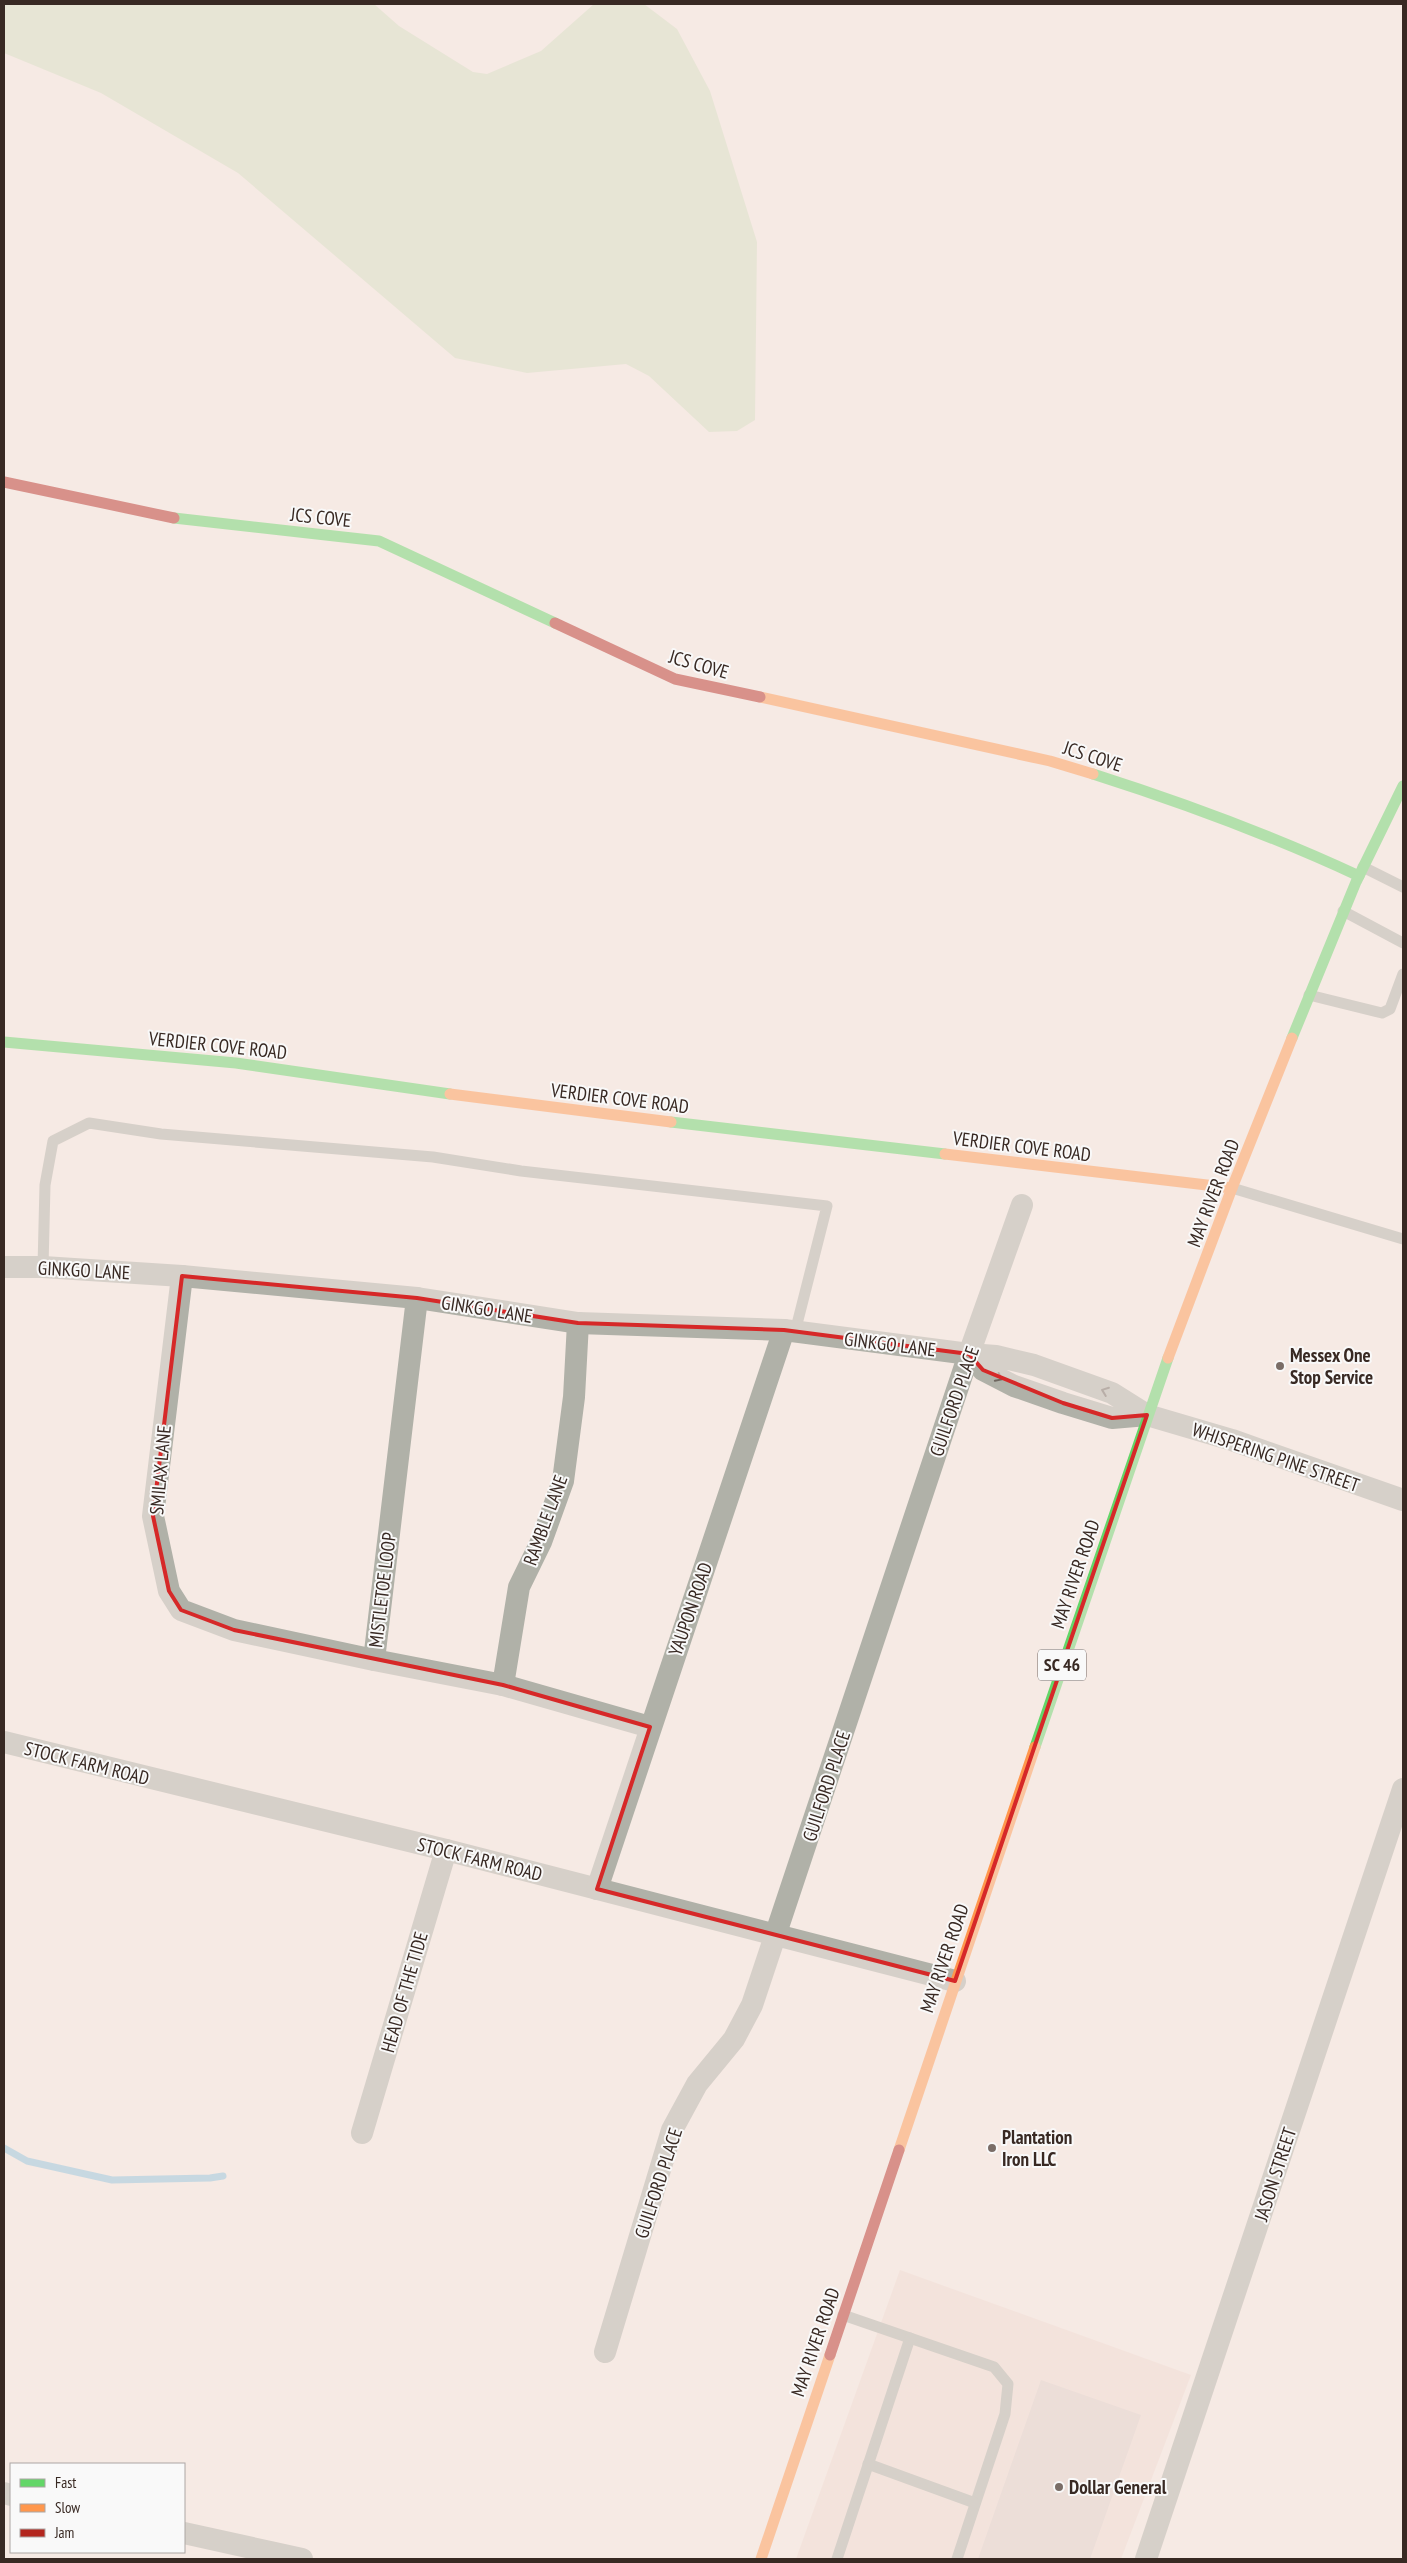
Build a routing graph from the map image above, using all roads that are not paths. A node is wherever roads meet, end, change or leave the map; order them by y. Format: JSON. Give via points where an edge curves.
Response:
{"nodes":[{"id":1,"x":4,"y":482,"type":"edge"},
{"id":2,"x":1403,"y":786,"type":"edge"},
{"id":3,"x":1361,"y":872,"type":"junction"},
{"id":4,"x":1403,"y":887,"type":"edge"},
{"id":5,"x":1343,"y":911,"type":"junction"},
{"id":6,"x":1403,"y":942,"type":"edge"},
{"id":7,"x":1403,"y":974,"type":"edge"},
{"id":8,"x":1309,"y":995,"type":"junction"},
{"id":9,"x":4,"y":1042,"type":"edge"},
{"id":10,"x":1232,"y":1188,"type":"junction"},
{"id":11,"x":1022,"y":1205,"type":"dead end"},
{"id":12,"x":1403,"y":1239,"type":"edge"},
{"id":13,"x":4,"y":1267,"type":"edge"},
{"id":14,"x":43,"y":1267,"type":"junction"},
{"id":15,"x":182,"y":1276,"type":"junction"},
{"id":16,"x":417,"y":1298,"type":"junction"},
{"id":17,"x":578,"y":1323,"type":"junction"},
{"id":18,"x":789,"y":1331,"type":"junction"},
{"id":19,"x":969,"y":1354,"type":"junction"},
{"id":20,"x":1147,"y":1415,"type":"junction"},
{"id":21,"x":1403,"y":1500,"type":"edge"},
{"id":22,"x":374,"y":1660,"type":"junction"},
{"id":23,"x":503,"y":1685,"type":"junction"},
{"id":24,"x":650,"y":1727,"type":"junction"},
{"id":25,"x":4,"y":1742,"type":"edge"},
{"id":26,"x":1403,"y":1789,"type":"edge"},
{"id":27,"x":446,"y":1850,"type":"junction"},
{"id":28,"x":597,"y":1889,"type":"junction"},
{"id":29,"x":776,"y":1935,"type":"junction"},
{"id":30,"x":955,"y":1981,"type":"junction"},
{"id":31,"x":362,"y":2134,"type":"dead end"},
{"id":32,"x":842,"y":2315,"type":"junction"},
{"id":33,"x":910,"y":2338,"type":"junction"},
{"id":34,"x":605,"y":2352,"type":"dead end"},
{"id":35,"x":868,"y":2464,"type":"junction"},
{"id":36,"x":975,"y":2503,"type":"junction"},
{"id":37,"x":185,"y":2533,"type":"edge"},
{"id":38,"x":302,"y":2559,"type":"edge"},
{"id":39,"x":761,"y":2559,"type":"edge"},
{"id":40,"x":837,"y":2559,"type":"edge"},
{"id":41,"x":957,"y":2559,"type":"edge"},
{"id":42,"x":1146,"y":2559,"type":"edge"}],
"edges":[{"from":1,"to":3,"type":"street","name":"JCS COVE","via":[[172,518],[379,541],[676,679],[1050,760],[1165,797]]},
{"from":2,"to":3,"type":"street","name":"MAY RIVER ROAD","number":"SC 46"},
{"from":3,"to":4,"type":"lane"},
{"from":3,"to":5,"type":"street","name":"MAY RIVER ROAD","number":"SC 46"},
{"from":5,"to":6,"type":"lane"},
{"from":5,"to":8,"type":"street","name":"MAY RIVER ROAD","number":"SC 46"},
{"from":7,"to":8,"type":"lane","via":[[1390,1009],[1382,1013]]},
{"from":8,"to":10,"type":"street","name":"MAY RIVER ROAD","number":"SC 46"},
{"from":9,"to":10,"type":"street","name":"VERDIER COVE ROAD","via":[[236,1063],[531,1106]]},
{"from":10,"to":12,"type":"lane"},
{"from":10,"to":20,"type":"street","name":"MAY RIVER ROAD","number":"SC 46"},
{"from":11,"to":19,"type":"street","name":"GUILFORD PLACE"},
{"from":13,"to":14,"type":"street","name":"GINKGO LANE"},
{"from":14,"to":15,"type":"street","name":"GINKGO LANE"},
{"from":14,"to":18,"type":"lane","via":[[46,1185],[54,1141],[89,1123],[161,1134],[433,1158],[521,1172],[827,1206]]},
{"from":15,"to":16,"type":"street","name":"GINKGO LANE"},
{"from":15,"to":22,"type":"street","name":"SMILAX LANE","via":[[153,1516],[169,1591],[181,1610],[234,1630]]},
{"from":16,"to":17,"type":"street","name":"GINKGO LANE"},
{"from":16,"to":22,"type":"street","name":"MISTLETOE LOOP"},
{"from":17,"to":18,"type":"street","name":"GINKGO LANE"},
{"from":17,"to":23,"type":"street","name":"RAMBLE LANE","via":[[574,1397],[563,1481],[541,1542],[519,1587]]},
{"from":18,"to":19,"type":"street","name":"GINKGO LANE"},
{"from":18,"to":24,"type":"street","name":"YAUPON ROAD"},
{"from":19,"to":20,"type":"street","name":"GINKGO LANE","via":[[996,1356],[1034,1365],[1112,1393]]},
{"from":19,"to":29,"type":"street","name":"GUILFORD PLACE"},
{"from":20,"to":21,"type":"street","name":"WHISPERING PINE STREET","via":[[1232,1440]]},
{"from":20,"to":30,"type":"street","name":"MAY RIVER ROAD","number":"SC 46"},
{"from":22,"to":23,"type":"street","name":"MISTLETOE LOOP"},
{"from":23,"to":24,"type":"street","name":"MISTLETOE LOOP"},
{"from":24,"to":28,"type":"street","name":"YAUPON ROAD"},
{"from":25,"to":27,"type":"street","name":"STOCK FARM ROAD"},
{"from":26,"to":42,"type":"street","name":"JASON STREET"},
{"from":27,"to":28,"type":"street","name":"STOCK FARM ROAD"},
{"from":27,"to":31,"type":"street","name":"HEAD OF THE TIDE"},
{"from":28,"to":29,"type":"street","name":"STOCK FARM ROAD"},
{"from":29,"to":30,"type":"street","name":"STOCK FARM ROAD"},
{"from":29,"to":34,"type":"street","name":"GUILFORD PLACE","via":[[752,2005],[734,2039],[697,2084],[672,2130]]},
{"from":30,"to":32,"type":"street","name":"MAY RIVER ROAD","number":"SC 46"},
{"from":32,"to":33,"type":"lane"},
{"from":32,"to":39,"type":"street","name":"MAY RIVER ROAD","number":"SC 46"},
{"from":33,"to":35,"type":"lane"},
{"from":33,"to":36,"type":"lane","via":[[994,2367],[1008,2384],[1005,2414]]},
{"from":35,"to":36,"type":"lane"},
{"from":35,"to":40,"type":"lane"},
{"from":36,"to":41,"type":"lane"},
{"from":37,"to":38,"type":"street"}]}
